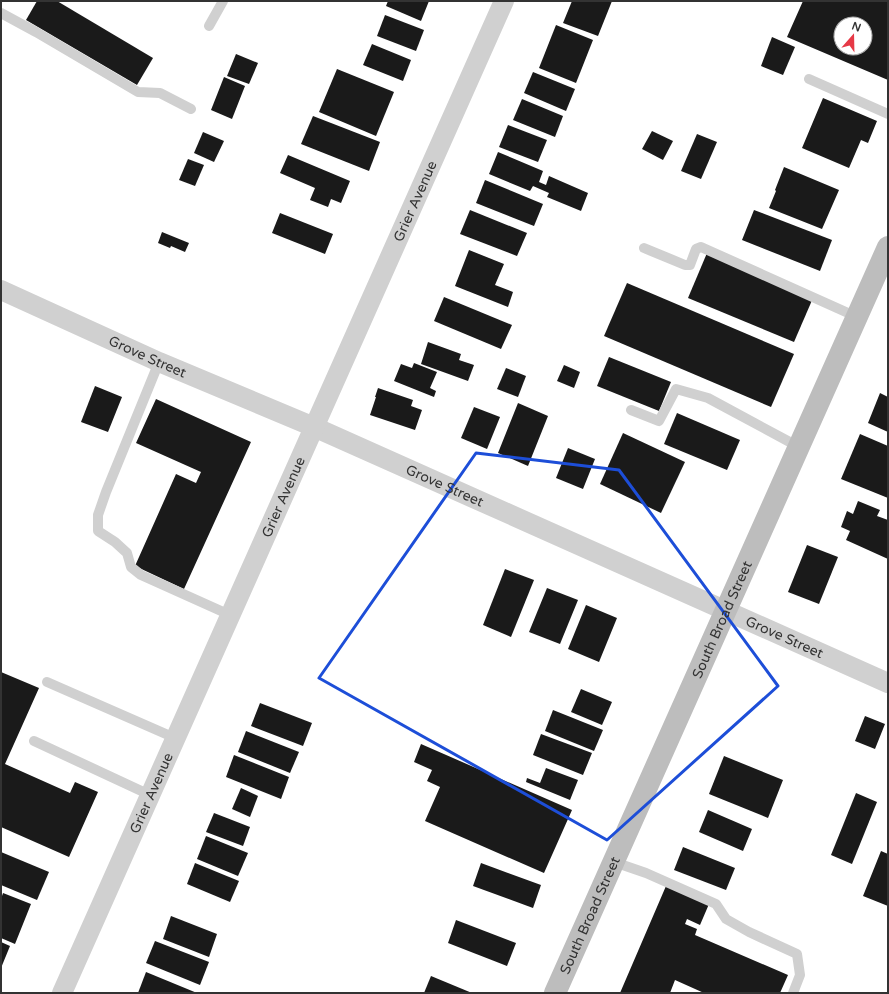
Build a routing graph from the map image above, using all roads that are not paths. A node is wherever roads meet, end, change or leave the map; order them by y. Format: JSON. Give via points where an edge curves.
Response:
{"nodes":[{"id":1,"x":223,"y":1,"type":"edge"},
{"id":2,"x":504,"y":1,"type":"edge"},
{"id":3,"x":1,"y":14,"type":"edge"},
{"id":4,"x":209,"y":26,"type":"dead end"},
{"id":5,"x":809,"y":78,"type":"dead end"},
{"id":6,"x":191,"y":109,"type":"dead end"},
{"id":7,"x":888,"y":114,"type":"edge"},
{"id":8,"x":888,"y":247,"type":"edge"},
{"id":9,"x":644,"y":248,"type":"dead end"},
{"id":10,"x":1,"y":290,"type":"edge"},
{"id":11,"x":857,"y":317,"type":"junction"},
{"id":12,"x":159,"y":362,"type":"junction"},
{"id":13,"x":631,"y":410,"type":"dead end"},
{"id":14,"x":314,"y":427,"type":"junction"},
{"id":15,"x":799,"y":447,"type":"junction"},
{"id":16,"x":725,"y":610,"type":"junction"},
{"id":17,"x":230,"y":615,"type":"junction"},
{"id":18,"x":47,"y":682,"type":"dead end"},
{"id":19,"x":888,"y":683,"type":"edge"},
{"id":20,"x":176,"y":738,"type":"junction"},
{"id":21,"x":34,"y":741,"type":"dead end"},
{"id":22,"x":150,"y":795,"type":"junction"},
{"id":23,"x":614,"y":862,"type":"junction"},
{"id":24,"x":559,"y":991,"type":"edge"},
{"id":25,"x":62,"y":993,"type":"edge"},
{"id":26,"x":793,"y":993,"type":"edge"}],
"edges":[{"from":1,"to":4,"type":"lane"},
{"from":2,"to":14,"type":"street","name":"Grier Avenue"},
{"from":3,"to":6,"type":"lane","via":[[138,92],[160,94]]},
{"from":5,"to":7,"type":"lane"},
{"from":8,"to":11,"type":"street","name":"South Broad Street"},
{"from":9,"to":11,"type":"lane","via":[[690,265],[696,249],[701,247]]},
{"from":10,"to":12,"type":"street","name":"Grove Street"},
{"from":11,"to":15,"type":"street","name":"South Broad Street"},
{"from":12,"to":14,"type":"street","name":"Grove Street"},
{"from":12,"to":17,"type":"lane","via":[[106,492],[98,515],[98,531],[127,553],[131,567],[140,575]]},
{"from":13,"to":15,"type":"lane","via":[[659,422],[676,389],[708,398]]},
{"from":14,"to":16,"type":"street","name":"Grove Street"},
{"from":14,"to":17,"type":"street","name":"Grier Avenue"},
{"from":15,"to":16,"type":"street","name":"South Broad Street"},
{"from":16,"to":19,"type":"street","name":"Grove Street"},
{"from":16,"to":23,"type":"street","name":"South Broad Street"},
{"from":17,"to":20,"type":"street","name":"Grier Avenue"},
{"from":18,"to":20,"type":"lane"},
{"from":20,"to":22,"type":"street","name":"Grier Avenue"},
{"from":21,"to":22,"type":"lane"},
{"from":22,"to":25,"type":"street","name":"Grier Avenue"},
{"from":23,"to":24,"type":"street","name":"South Broad Street"},
{"from":23,"to":26,"type":"lane","via":[[646,873],[716,904],[726,918],[749,932],[797,954],[800,975]]}]}
